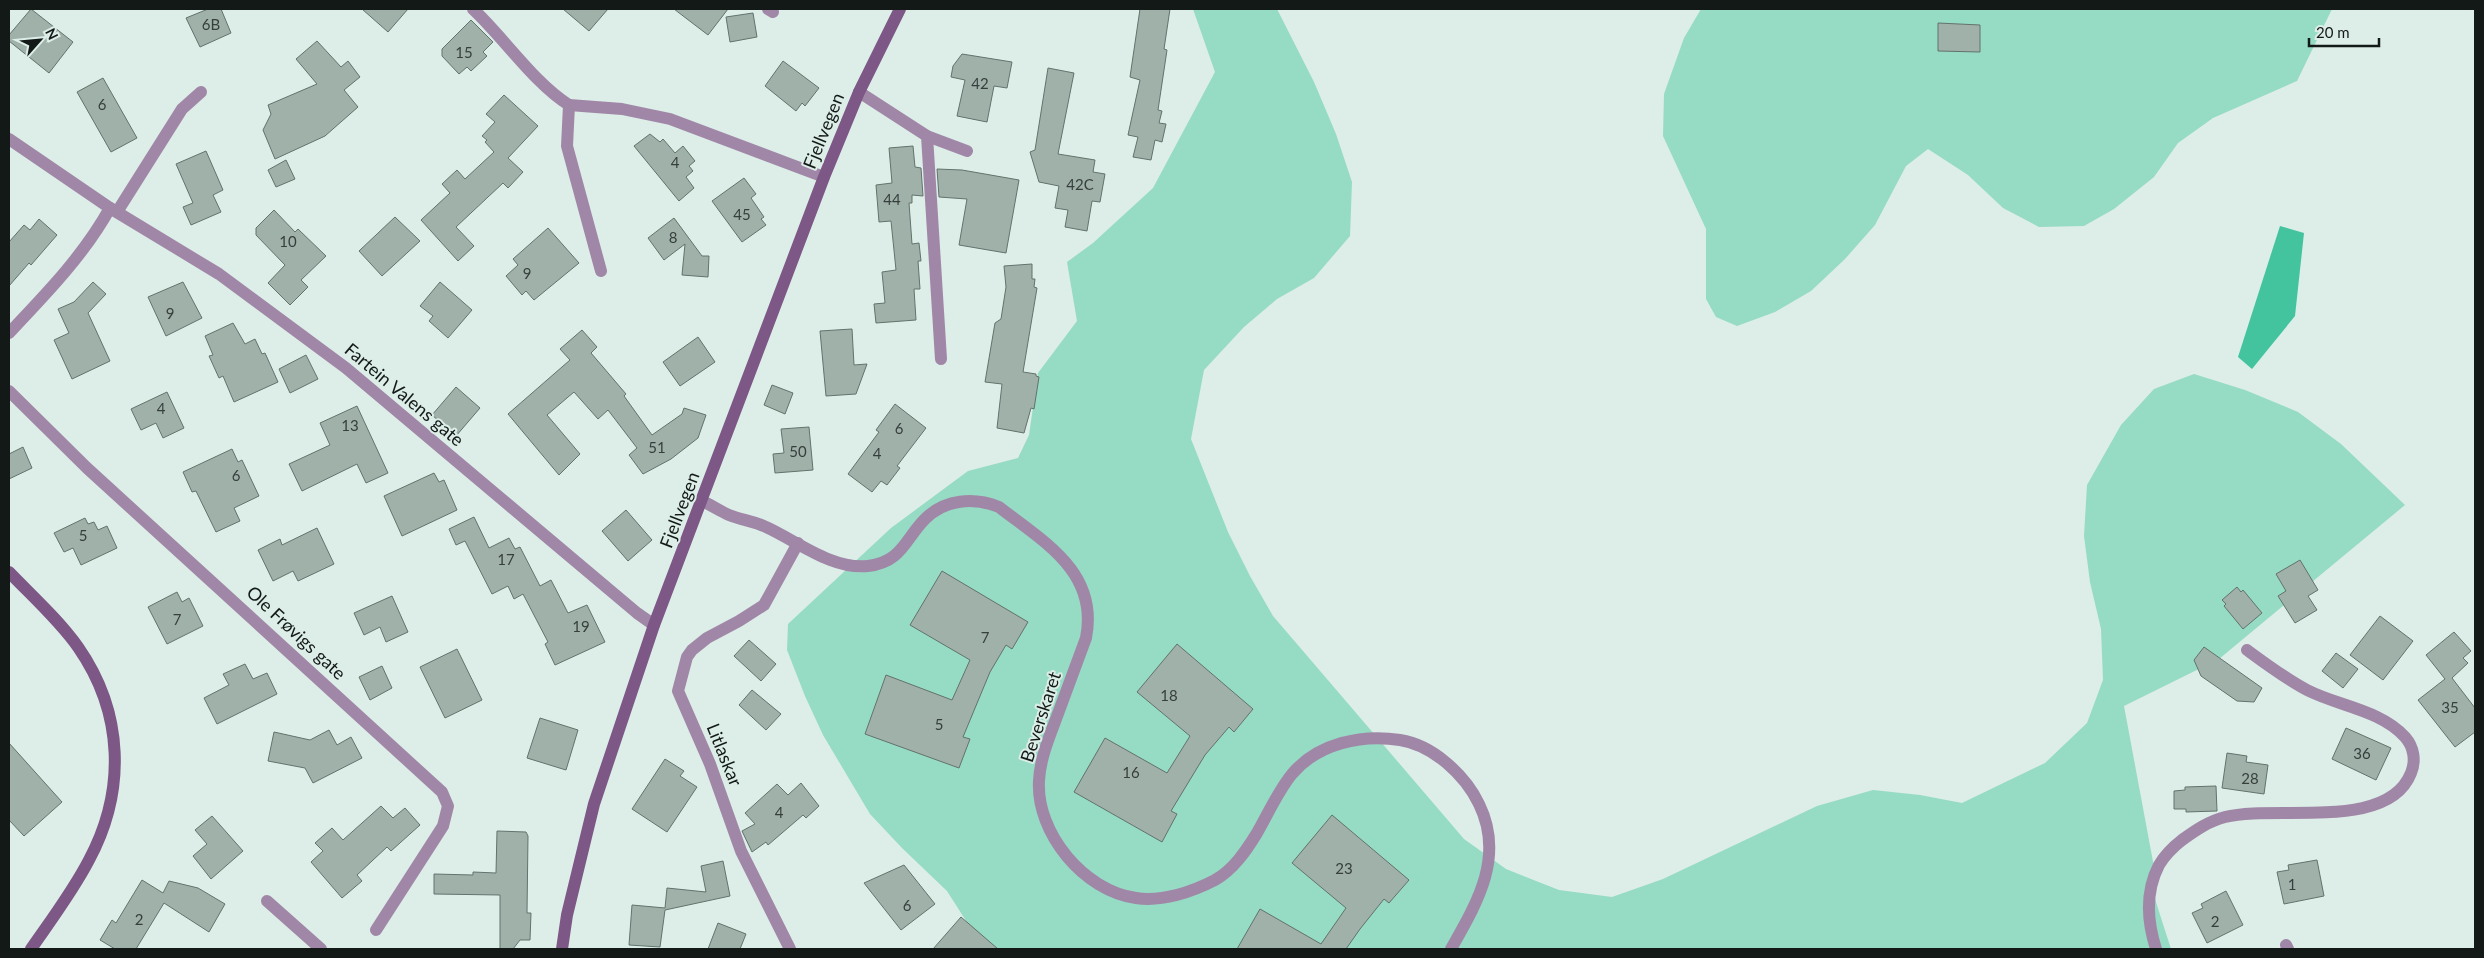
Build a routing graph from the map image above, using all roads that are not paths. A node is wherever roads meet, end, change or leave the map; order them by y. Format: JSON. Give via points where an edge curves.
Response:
{"nodes":[{"id":1,"x":473,"y":9,"type":"edge"},
{"id":2,"x":900,"y":9,"type":"edge"},
{"id":3,"x":200,"y":92,"type":"dead end"},
{"id":4,"x":859,"y":92,"type":"junction"},
{"id":5,"x":569,"y":105,"type":"junction"},
{"id":6,"x":927,"y":136,"type":"junction"},
{"id":7,"x":9,"y":139,"type":"edge"},
{"id":8,"x":967,"y":151,"type":"dead end"},
{"id":9,"x":824,"y":177,"type":"junction"},
{"id":10,"x":113,"y":210,"type":"junction"},
{"id":11,"x":602,"y":271,"type":"dead end"},
{"id":12,"x":9,"y":333,"type":"edge"},
{"id":13,"x":941,"y":359,"type":"dead end"},
{"id":14,"x":9,"y":391,"type":"edge"},
{"id":15,"x":702,"y":500,"type":"junction"},
{"id":16,"x":798,"y":543,"type":"junction"},
{"id":17,"x":9,"y":572,"type":"edge"},
{"id":18,"x":654,"y":625,"type":"junction"},
{"id":19,"x":2247,"y":650,"type":"dead end"},
{"id":20,"x":267,"y":900,"type":"dead end"},
{"id":21,"x":376,"y":930,"type":"dead end"},
{"id":22,"x":31,"y":949,"type":"edge"},
{"id":23,"x":321,"y":949,"type":"edge"},
{"id":24,"x":562,"y":949,"type":"edge"},
{"id":25,"x":790,"y":949,"type":"edge"},
{"id":26,"x":1451,"y":949,"type":"edge"},
{"id":27,"x":2156,"y":949,"type":"edge"}],
"edges":[{"from":1,"to":5,"type":"street","via":[[555,96]]},
{"from":2,"to":4,"type":"main road","name":"Fjellvegen"},
{"from":3,"to":10,"type":"street","via":[[182,109]]},
{"from":4,"to":6,"type":"street","name":"Fjellvegen"},
{"from":4,"to":9,"type":"main road","name":"Fjellvegen"},
{"from":5,"to":9,"type":"street","via":[[622,108],[670,119]]},
{"from":5,"to":11,"type":"street","via":[[567,146]]},
{"from":6,"to":8,"type":"street","name":"Fjellvegen"},
{"from":6,"to":13,"type":"street"},
{"from":7,"to":10,"type":"street","name":"Fartein Valens gate"},
{"from":9,"to":15,"type":"main road","name":"Fjellvegen"},
{"from":10,"to":12,"type":"street","via":[[62,276]]},
{"from":10,"to":18,"type":"street","name":"Fartein Valens gate","via":[[219,274],[346,368]]},
{"from":14,"to":21,"type":"street","name":"Ole Frøvigs gate","via":[[87,468],[442,792],[448,806],[443,826]]},
{"from":15,"to":16,"type":"street","name":"Beverskaret","via":[[730,516],[766,527]]},
{"from":15,"to":18,"type":"main road","name":"Fjellvegen"},
{"from":16,"to":25,"type":"street","name":"Litlaskar","via":[[764,605],[692,650],[678,691],[710,764],[741,851]]},
{"from":16,"to":26,"type":"street","name":"Beverskaret","via":[[841,564],[869,566],[894,556],[932,513],[955,502],[974,500],[999,507],[1057,552],[1084,590],[1089,625],[1046,746],[1039,781],[1042,808],[1067,857],[1097,883],[1114,892],[1154,899],[1177,895],[1218,878],[1234,865],[1252,842],[1292,775],[1306,761],[1335,745],[1386,738],[1405,741],[1434,754],[1470,789],[1486,821],[1489,839],[1488,872]]},
{"from":17,"to":22,"type":"main road","via":[[79,648],[106,703],[114,739],[116,779],[107,819],[89,860]]},
{"from":18,"to":24,"type":"main road","name":"Fjellvegen","via":[[594,804]]},
{"from":19,"to":27,"type":"street","via":[[2308,691],[2377,717],[2394,727],[2410,744],[2414,765],[2401,790],[2374,805],[2333,812],[2243,814],[2207,823],[2193,832],[2163,858],[2153,876],[2148,914]]},
{"from":20,"to":23,"type":"street"}]}
